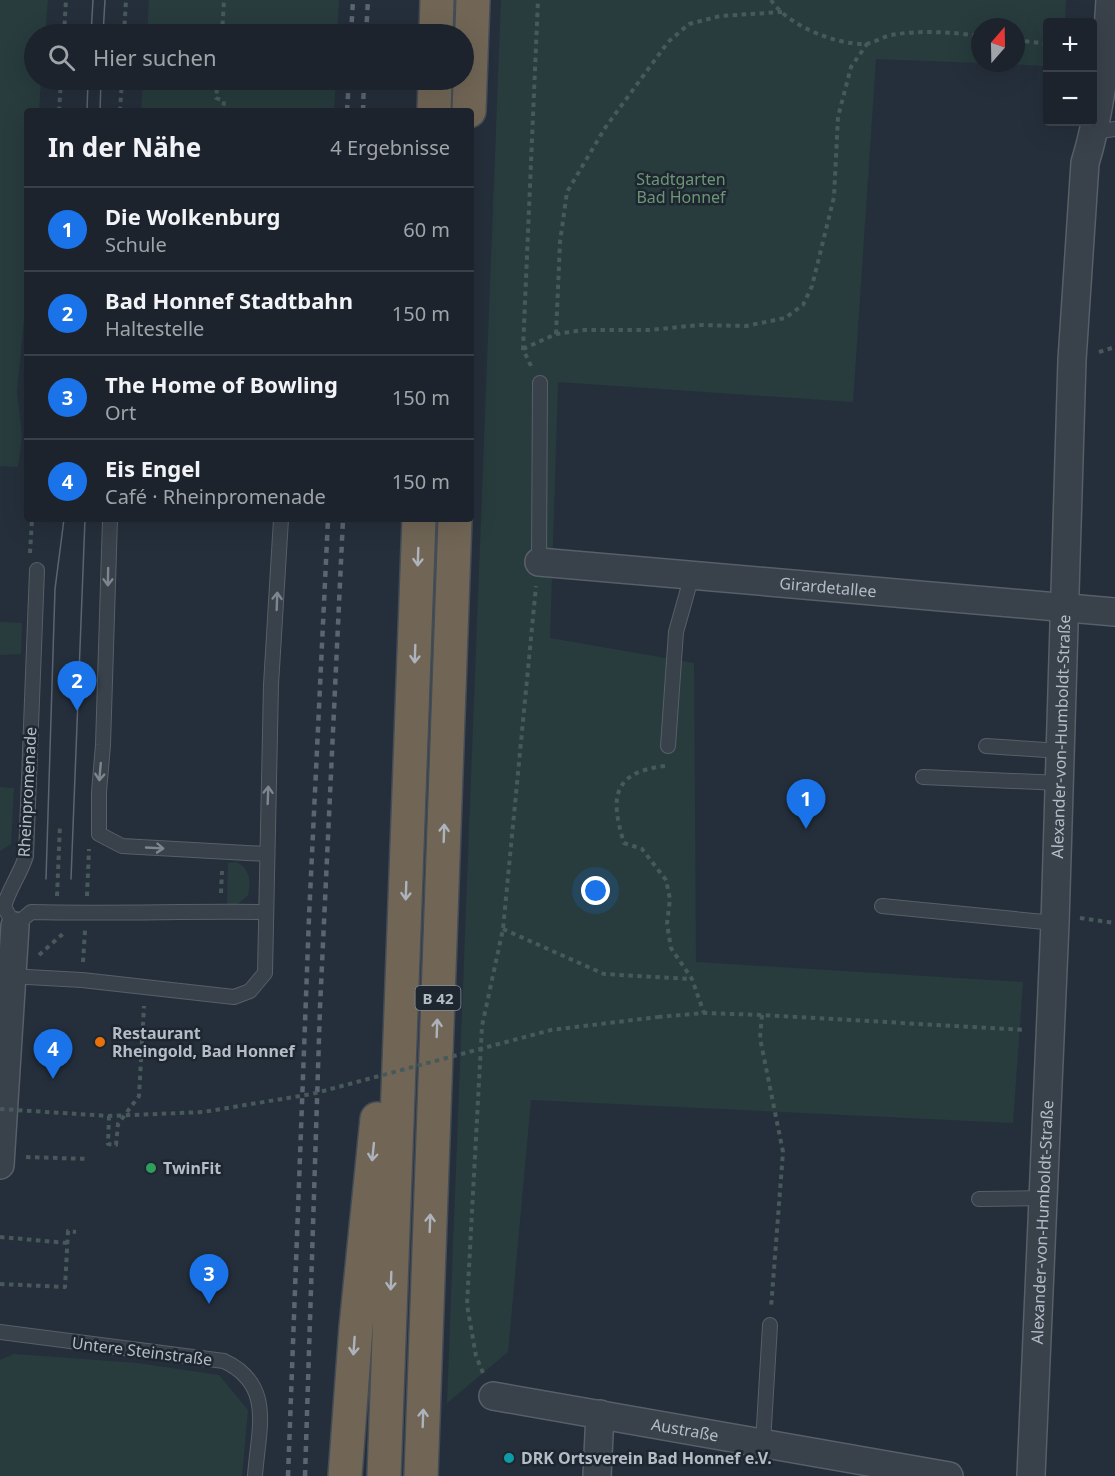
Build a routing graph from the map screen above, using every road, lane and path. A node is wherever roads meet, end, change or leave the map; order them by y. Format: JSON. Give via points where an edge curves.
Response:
{"nodes":[{"id":1,"x":66,"y":0,"type":"edge"},
{"id":2,"x":126,"y":0,"type":"edge"},
{"id":3,"x":224,"y":0,"type":"edge"},
{"id":4,"x":437,"y":0,"type":"edge"},
{"id":5,"x":473,"y":0,"type":"edge"},
{"id":6,"x":538,"y":0,"type":"edge"},
{"id":7,"x":771,"y":0,"type":"edge"},
{"id":8,"x":1110,"y":0,"type":"edge"},
{"id":9,"x":782,"y":12,"type":"junction"},
{"id":10,"x":65,"y":24,"type":"edge"},
{"id":11,"x":125,"y":24,"type":"edge"},
{"id":12,"x":223,"y":24,"type":"edge"},
{"id":13,"x":436,"y":24,"type":"edge"},
{"id":14,"x":472,"y":24,"type":"edge"},
{"id":15,"x":971,"y":36,"type":"edge"},
{"id":16,"x":1111,"y":40,"type":"edge"},
{"id":17,"x":1025,"y":41,"type":"edge"},
{"id":18,"x":1043,"y":43,"type":"edge"},
{"id":19,"x":867,"y":44,"type":"junction"},
{"id":20,"x":60,"y":90,"type":"edge"},
{"id":21,"x":121,"y":90,"type":"edge"},
{"id":22,"x":217,"y":90,"type":"edge"},
{"id":23,"x":435,"y":90,"type":"edge"},
{"id":24,"x":470,"y":90,"type":"edge"},
{"id":25,"x":59,"y":108,"type":"edge"},
{"id":26,"x":120,"y":108,"type":"edge"},
{"id":27,"x":223,"y":108,"type":"edge"},
{"id":28,"x":434,"y":108,"type":"edge"},
{"id":29,"x":469,"y":108,"type":"edge"},
{"id":30,"x":1105,"y":131,"type":"edge"},
{"id":31,"x":556,"y":334,"type":"junction"},
{"id":32,"x":523,"y":349,"type":"junction"},
{"id":33,"x":540,"y":383,"type":"joint"},
{"id":34,"x":32,"y":522,"type":"edge"},
{"id":35,"x":110,"y":522,"type":"edge"},
{"id":36,"x":281,"y":522,"type":"edge"},
{"id":37,"x":419,"y":522,"type":"edge"},
{"id":38,"x":455,"y":522,"type":"edge"},
{"id":39,"x":539,"y":562,"type":"junction"},
{"id":40,"x":37,"y":570,"type":"joint"},
{"id":41,"x":692,"y":575,"type":"junction"},
{"id":42,"x":1066,"y":606,"type":"junction"},
{"id":43,"x":1115,"y":612,"type":"edge"},
{"id":44,"x":668,"y":746,"type":"joint"},
{"id":45,"x":986,"y":746,"type":"dead end"},
{"id":46,"x":1061,"y":751,"type":"junction"},
{"id":47,"x":923,"y":777,"type":"dead end"},
{"id":48,"x":1060,"y":783,"type":"junction"},
{"id":49,"x":60,"y":825,"type":"dead end"},
{"id":50,"x":89,"y":843,"type":"dead end"},
{"id":51,"x":224,"y":852,"type":"junction"},
{"id":52,"x":266,"y":854,"type":"junction"},
{"id":53,"x":57,"y":891,"type":"dead end"},
{"id":54,"x":87,"y":892,"type":"dead end"},
{"id":55,"x":882,"y":906,"type":"dead end"},
{"id":56,"x":219,"y":912,"type":"junction"},
{"id":57,"x":265,"y":912,"type":"junction"},
{"id":58,"x":86,"y":914,"type":"junction"},
{"id":59,"x":1055,"y":919,"type":"junction"},
{"id":60,"x":1115,"y":923,"type":"edge"},
{"id":61,"x":15,"y":926,"type":"junction"},
{"id":62,"x":503,"y":929,"type":"junction"},
{"id":63,"x":7,"y":976,"type":"edge"},
{"id":64,"x":692,"y":979,"type":"junction"},
{"id":65,"x":82,"y":980,"type":"junction"},
{"id":66,"x":145,"y":988,"type":"junction"},
{"id":67,"x":402,"y":992,"type":"junction"},
{"id":68,"x":704,"y":1013,"type":"junction"},
{"id":69,"x":762,"y":1015,"type":"junction"},
{"id":70,"x":1051,"y":1032,"type":"junction"},
{"id":71,"x":0,"y":1108,"type":"edge"},
{"id":72,"x":109,"y":1116,"type":"junction"},
{"id":73,"x":89,"y":1159,"type":"dead end"},
{"id":74,"x":0,"y":1160,"type":"edge"},
{"id":75,"x":1044,"y":1198,"type":"junction"},
{"id":76,"x":979,"y":1199,"type":"dead end"},
{"id":77,"x":76,"y":1232,"type":"dead end"},
{"id":78,"x":0,"y":1237,"type":"edge"},
{"id":79,"x":68,"y":1243,"type":"junction"},
{"id":80,"x":0,"y":1284,"type":"edge"},
{"id":81,"x":770,"y":1325,"type":"joint"},
{"id":82,"x":0,"y":1332,"type":"edge"},
{"id":83,"x":493,"y":1396,"type":"joint"},
{"id":84,"x":600,"y":1413,"type":"junction"},
{"id":85,"x":763,"y":1443,"type":"junction"},
{"id":86,"x":255,"y":1476,"type":"edge"},
{"id":87,"x":345,"y":1476,"type":"edge"},
{"id":88,"x":384,"y":1476,"type":"edge"},
{"id":89,"x":421,"y":1476,"type":"edge"},
{"id":90,"x":597,"y":1476,"type":"edge"},
{"id":91,"x":949,"y":1476,"type":"edge"},
{"id":92,"x":1031,"y":1476,"type":"edge"}],
"edges":[{"from":1,"to":10,"type":"path"},
{"from":2,"to":11,"type":"path"},
{"from":3,"to":12,"type":"path"},
{"from":4,"to":13,"type":"highway"},
{"from":5,"to":14,"type":"highway"},
{"from":6,"to":32,"type":"path"},
{"from":7,"to":9,"type":"path"},
{"from":8,"to":16,"type":"street","name":"Alexander-von-Humboldt-Straße"},
{"from":9,"to":19,"type":"path","via":[[816,33],[841,42]]},
{"from":9,"to":31,"type":"path","via":[[720,16],[689,24],[669,42],[605,128],[567,192],[560,242]]},
{"from":15,"to":19,"type":"path","via":[[892,35]]},
{"from":16,"to":30,"type":"street","name":"Alexander-von-Humboldt-Straße"},
{"from":17,"to":18,"type":"path"},
{"from":19,"to":31,"type":"path","via":[[851,67],[838,117],[834,197],[812,286],[803,305],[784,318],[746,326]]},
{"from":20,"to":25,"type":"path"},
{"from":21,"to":26,"type":"path"},
{"from":22,"to":27,"type":"path","via":[[216,98],[224,101]]},
{"from":23,"to":28,"type":"highway"},
{"from":24,"to":29,"type":"highway"},
{"from":30,"to":42,"type":"street","name":"Alexander-von-Humboldt-Straße","via":[[1085,163],[1072,360]]},
{"from":31,"to":32,"type":"path"},
{"from":32,"to":33,"type":"path"},
{"from":33,"to":39,"type":"lane"},
{"from":34,"to":40,"type":"path","via":[[30,552]]},
{"from":35,"to":51,"type":"lane","one_way":true,"via":[[99,834],[122,846]]},
{"from":52,"to":36,"type":"lane","one_way":true},
{"from":37,"to":67,"type":"highway","number":"B 42","one_way":true},
{"from":89,"to":38,"type":"highway","number":"B 42","one_way":true},
{"from":39,"to":41,"type":"street","name":"Girardetallee"},
{"from":39,"to":62,"type":"path"},
{"from":40,"to":61,"type":"lane","name":"Rheinpromenade","via":[[26,856],[10,885],[4,907]]},
{"from":41,"to":42,"type":"street","name":"Girardetallee"},
{"from":41,"to":44,"type":"lane","via":[[676,632]]},
{"from":42,"to":43,"type":"street","name":"Girardetallee"},
{"from":42,"to":46,"type":"street","name":"Alexander-von-Humboldt-Straße"},
{"from":44,"to":64,"type":"path","via":[[666,765],[626,778],[617,790],[616,817],[624,843],[642,849],[666,880],[671,948]]},
{"from":45,"to":46,"type":"lane"},
{"from":46,"to":48,"type":"street","name":"Alexander-von-Humboldt-Straße"},
{"from":47,"to":48,"type":"lane"},
{"from":48,"to":59,"type":"street","name":"Alexander-von-Humboldt-Straße"},
{"from":49,"to":53,"type":"path"},
{"from":50,"to":54,"type":"path"},
{"from":51,"to":52,"type":"lane"},
{"from":51,"to":56,"type":"path"},
{"from":52,"to":57,"type":"lane"},
{"from":55,"to":59,"type":"lane"},
{"from":56,"to":57,"type":"lane"},
{"from":56,"to":58,"type":"lane","via":[[118,910]]},
{"from":57,"to":66,"type":"lane","via":[[265,973],[250,991],[234,997]]},
{"from":58,"to":61,"type":"lane","via":[[31,912]]},
{"from":58,"to":63,"type":"path"},
{"from":58,"to":65,"type":"path"},
{"from":59,"to":60,"type":"path"},
{"from":59,"to":70,"type":"street","name":"Alexander-von-Humboldt-Straße"},
{"from":61,"to":63,"type":"street","name":"Rheinpromenade"},
{"from":62,"to":64,"type":"path","via":[[604,974]]},
{"from":62,"to":83,"type":"path","via":[[482,1026],[467,1305],[476,1356]]},
{"from":63,"to":65,"type":"lane"},
{"from":63,"to":74,"type":"street","name":"Rheinpromenade"},
{"from":64,"to":68,"type":"path"},
{"from":65,"to":66,"type":"lane"},
{"from":66,"to":72,"type":"path","via":[[140,1096],[118,1124],[116,1145],[108,1144]]},
{"from":67,"to":87,"type":"highway","one_way":true,"via":[[384,1046]]},
{"from":67,"to":88,"type":"highway","number":"B 42","one_way":true},
{"from":68,"to":69,"type":"path"},
{"from":68,"to":72,"type":"path","bridge":true,"via":[[551,1030],[266,1104],[203,1112]]},
{"from":69,"to":70,"type":"path"},
{"from":69,"to":81,"type":"path","via":[[759,1038],[783,1152]]},
{"from":70,"to":75,"type":"street","name":"Alexander-von-Humboldt-Straße"},
{"from":71,"to":72,"type":"path","bridge":true},
{"from":73,"to":74,"type":"path"},
{"from":75,"to":76,"type":"lane"},
{"from":75,"to":92,"type":"street","name":"Alexander-von-Humboldt-Straße"},
{"from":77,"to":79,"type":"path","via":[[68,1231]]},
{"from":78,"to":79,"type":"path"},
{"from":79,"to":80,"type":"path","via":[[66,1287]]},
{"from":81,"to":85,"type":"lane"},
{"from":82,"to":86,"type":"lane","name":"Untere Steinstraße","via":[[224,1361],[240,1368],[256,1386],[260,1403]]},
{"from":83,"to":84,"type":"street","name":"Austraße"},
{"from":84,"to":85,"type":"street","name":"Austraße"},
{"from":84,"to":90,"type":"street"},
{"from":85,"to":91,"type":"street","name":"Austraße"}]}
